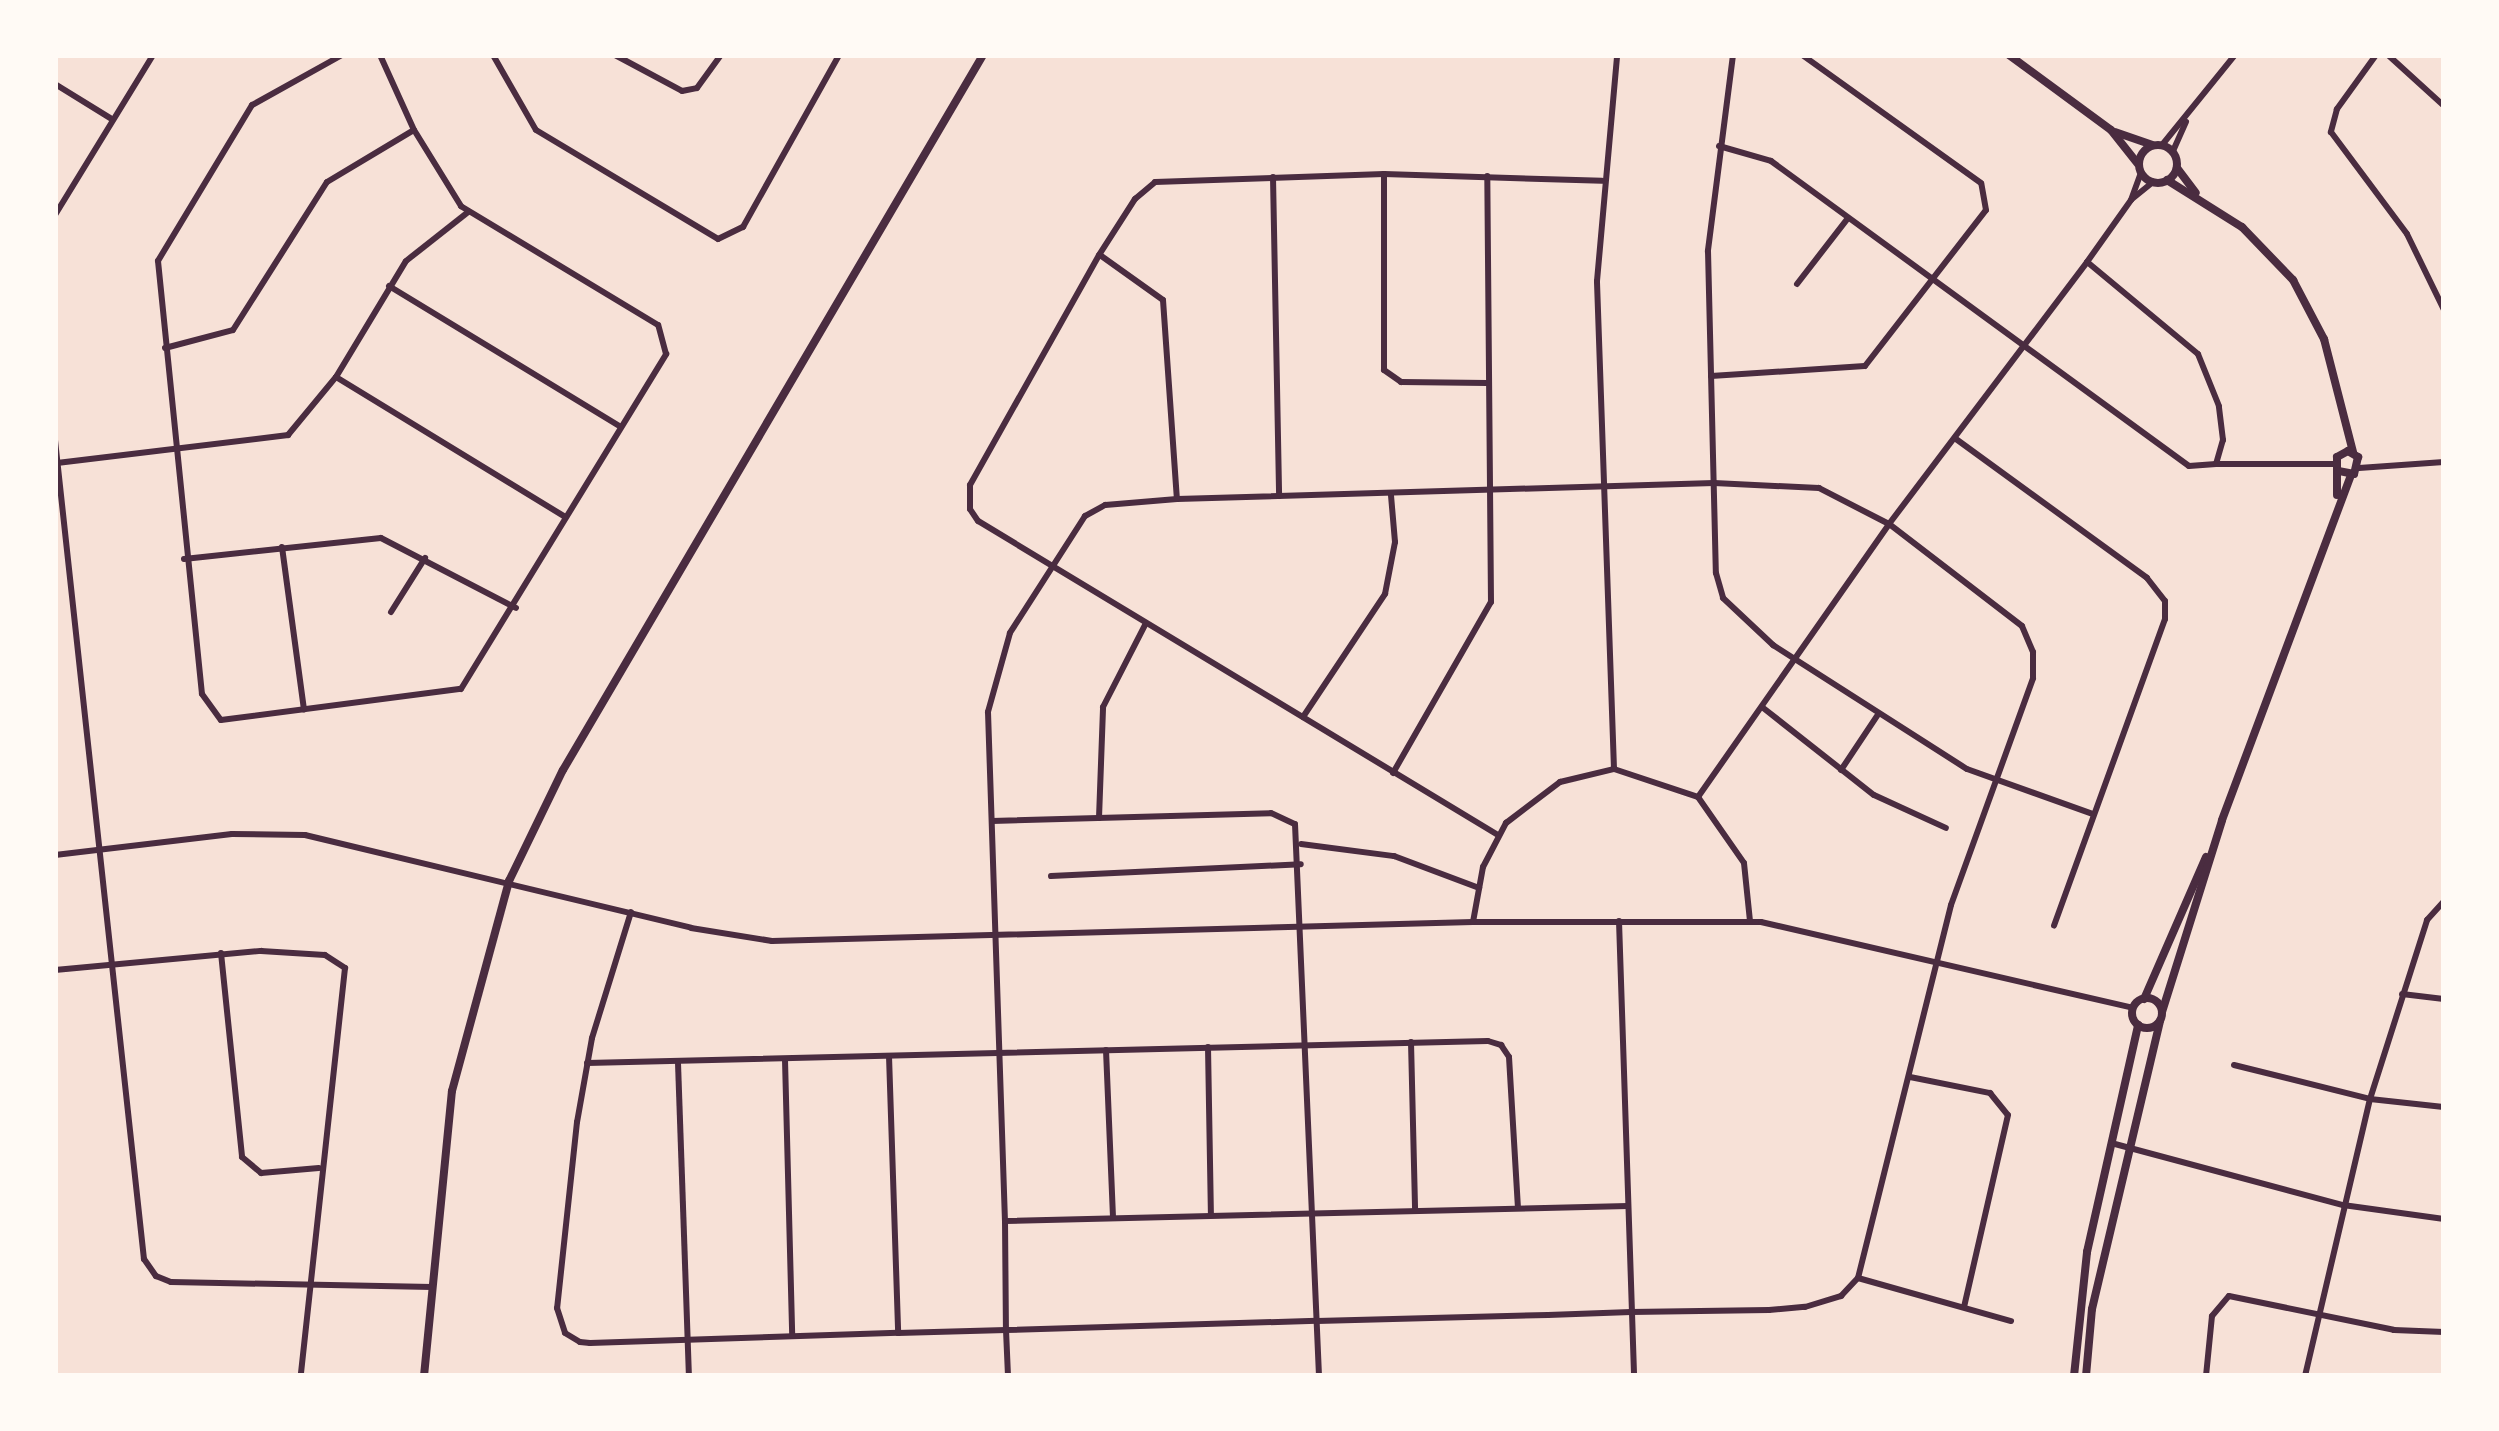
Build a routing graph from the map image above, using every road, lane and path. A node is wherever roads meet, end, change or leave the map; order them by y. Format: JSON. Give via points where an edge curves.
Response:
{"nodes":[{"id":1,"x":153,"y":55,"type":"edge"},
{"id":2,"x":342,"y":55,"type":"edge"},
{"id":3,"x":380,"y":55,"type":"edge"},
{"id":4,"x":493,"y":55,"type":"edge"},
{"id":5,"x":614,"y":55,"type":"edge"},
{"id":6,"x":720,"y":55,"type":"edge"},
{"id":7,"x":839,"y":55,"type":"edge"},
{"id":8,"x":982,"y":55,"type":"edge"},
{"id":9,"x":1617,"y":55,"type":"edge"},
{"id":10,"x":1733,"y":55,"type":"edge"},
{"id":11,"x":1802,"y":55,"type":"edge"},
{"id":12,"x":2010,"y":55,"type":"edge"},
{"id":13,"x":2235,"y":55,"type":"edge"},
{"id":14,"x":2376,"y":55,"type":"edge"},
{"id":15,"x":2388,"y":55,"type":"edge"},
{"id":16,"x":55,"y":84,"type":"edge"},
{"id":17,"x":2443,"y":103,"type":"edge"},
{"id":18,"x":110,"y":118,"type":"junction"},
{"id":19,"x":2186,"y":121,"type":"junction"},
{"id":20,"x":414,"y":130,"type":"junction"},
{"id":21,"x":2111,"y":130,"type":"junction"},
{"id":22,"x":2162,"y":144,"type":"junction"},
{"id":23,"x":2152,"y":145,"type":"junction"},
{"id":24,"x":1719,"y":146,"type":"junction"},
{"id":25,"x":2173,"y":152,"type":"junction"},
{"id":26,"x":2177,"y":168,"type":"junction"},
{"id":27,"x":2140,"y":169,"type":"junction"},
{"id":28,"x":1384,"y":174,"type":"junction"},
{"id":29,"x":1488,"y":176,"type":"junction"},
{"id":30,"x":1273,"y":177,"type":"junction"},
{"id":31,"x":2168,"y":180,"type":"junction"},
{"id":32,"x":1602,"y":181,"type":"junction"},
{"id":33,"x":2153,"y":182,"type":"junction"},
{"id":34,"x":2199,"y":196,"type":"junction"},
{"id":35,"x":2131,"y":200,"type":"junction"},
{"id":36,"x":468,"y":212,"type":"junction"},
{"id":37,"x":55,"y":216,"type":"edge"},
{"id":38,"x":1848,"y":218,"type":"junction"},
{"id":39,"x":1100,"y":254,"type":"junction"},
{"id":40,"x":2087,"y":262,"type":"junction"},
{"id":41,"x":1934,"y":282,"type":"junction"},
{"id":42,"x":1797,"y":284,"type":"dead end"},
{"id":43,"x":389,"y":286,"type":"junction"},
{"id":44,"x":2444,"y":310,"type":"edge"},
{"id":45,"x":2025,"y":346,"type":"junction"},
{"id":46,"x":165,"y":348,"type":"junction"},
{"id":47,"x":1710,"y":376,"type":"junction"},
{"id":48,"x":336,"y":377,"type":"junction"},
{"id":49,"x":1486,"y":383,"type":"junction"},
{"id":50,"x":2344,"y":425,"type":"junction"},
{"id":51,"x":621,"y":427,"type":"junction"},
{"id":52,"x":1956,"y":439,"type":"junction"},
{"id":53,"x":55,"y":440,"type":"edge"},
{"id":54,"x":174,"y":451,"type":"junction"},
{"id":55,"x":2340,"y":454,"type":"junction"},
{"id":56,"x":2356,"y":455,"type":"junction"},
{"id":57,"x":2444,"y":462,"type":"edge"},
{"id":58,"x":56,"y":463,"type":"edge"},
{"id":59,"x":2216,"y":464,"type":"junction"},
{"id":60,"x":2382,"y":464,"type":"junction"},
{"id":61,"x":2337,"y":467,"type":"junction"},
{"id":62,"x":2359,"y":468,"type":"junction"},
{"id":63,"x":2350,"y":475,"type":"junction"},
{"id":64,"x":1714,"y":483,"type":"junction"},
{"id":65,"x":1603,"y":488,"type":"junction"},
{"id":66,"x":1492,"y":493,"type":"junction"},
{"id":67,"x":1391,"y":494,"type":"junction"},
{"id":68,"x":1280,"y":496,"type":"junction"},
{"id":69,"x":1178,"y":499,"type":"junction"},
{"id":70,"x":2337,"y":500,"type":"junction"},
{"id":71,"x":566,"y":517,"type":"junction"},
{"id":72,"x":1889,"y":524,"type":"junction"},
{"id":73,"x":282,"y":547,"type":"junction"},
{"id":74,"x":184,"y":558,"type":"junction"},
{"id":75,"x":426,"y":558,"type":"junction"},
{"id":76,"x":1050,"y":567,"type":"junction"},
{"id":77,"x":516,"y":608,"type":"junction"},
{"id":78,"x":392,"y":612,"type":"dead end"},
{"id":79,"x":1146,"y":622,"type":"junction"},
{"id":80,"x":1795,"y":660,"type":"junction"},
{"id":81,"x":1762,"y":707,"type":"junction"},
{"id":82,"x":304,"y":710,"type":"junction"},
{"id":83,"x":1877,"y":716,"type":"junction"},
{"id":84,"x":1303,"y":717,"type":"junction"},
{"id":85,"x":1614,"y":769,"type":"junction"},
{"id":86,"x":1841,"y":770,"type":"junction"},
{"id":87,"x":1394,"y":772,"type":"junction"},
{"id":88,"x":1994,"y":784,"type":"junction"},
{"id":89,"x":1698,"y":797,"type":"junction"},
{"id":90,"x":2092,"y":814,"type":"junction"},
{"id":91,"x":1099,"y":818,"type":"junction"},
{"id":92,"x":2222,"y":820,"type":"junction"},
{"id":93,"x":992,"y":821,"type":"junction"},
{"id":94,"x":1946,"y":828,"type":"dead end"},
{"id":95,"x":1498,"y":835,"type":"junction"},
{"id":96,"x":1300,"y":844,"type":"junction"},
{"id":97,"x":99,"y":850,"type":"junction"},
{"id":98,"x":55,"y":855,"type":"edge"},
{"id":99,"x":1301,"y":864,"type":"junction"},
{"id":100,"x":1051,"y":876,"type":"dead end"},
{"id":101,"x":509,"y":882,"type":"junction"},
{"id":102,"x":1478,"y":888,"type":"junction"},
{"id":103,"x":2444,"y":900,"type":"edge"},
{"id":104,"x":631,"y":912,"type":"junction"},
{"id":105,"x":1620,"y":921,"type":"junction"},
{"id":106,"x":1750,"y":921,"type":"junction"},
{"id":107,"x":1473,"y":922,"type":"junction"},
{"id":108,"x":2054,"y":925,"type":"dead end"},
{"id":109,"x":1304,"y":928,"type":"junction"},
{"id":110,"x":994,"y":937,"type":"junction"},
{"id":111,"x":221,"y":953,"type":"junction"},
{"id":112,"x":1936,"y":960,"type":"junction"},
{"id":113,"x":111,"y":964,"type":"junction"},
{"id":114,"x":55,"y":970,"type":"edge"},
{"id":115,"x":2402,"y":994,"type":"junction"},
{"id":116,"x":2144,"y":999,"type":"junction"},
{"id":117,"x":2444,"y":999,"type":"edge"},
{"id":118,"x":2133,"y":1008,"type":"junction"},
{"id":119,"x":2161,"y":1016,"type":"junction"},
{"id":120,"x":2138,"y":1025,"type":"junction"},
{"id":121,"x":1411,"y":1042,"type":"junction"},
{"id":122,"x":1308,"y":1045,"type":"junction"},
{"id":123,"x":1208,"y":1047,"type":"junction"},
{"id":124,"x":1106,"y":1050,"type":"junction"},
{"id":125,"x":997,"y":1053,"type":"junction"},
{"id":126,"x":889,"y":1056,"type":"junction"},
{"id":127,"x":785,"y":1060,"type":"junction"},
{"id":128,"x":588,"y":1063,"type":"junction"},
{"id":129,"x":678,"y":1063,"type":"junction"},
{"id":130,"x":2234,"y":1065,"type":"dead end"},
{"id":131,"x":1910,"y":1076,"type":"junction"},
{"id":132,"x":2370,"y":1098,"type":"junction"},
{"id":133,"x":2444,"y":1107,"type":"edge"},
{"id":134,"x":2115,"y":1144,"type":"junction"},
{"id":135,"x":2132,"y":1149,"type":"junction"},
{"id":136,"x":319,"y":1168,"type":"junction"},
{"id":137,"x":2343,"y":1205,"type":"junction"},
{"id":138,"x":1628,"y":1206,"type":"junction"},
{"id":139,"x":1518,"y":1208,"type":"junction"},
{"id":140,"x":1415,"y":1210,"type":"junction"},
{"id":141,"x":1313,"y":1213,"type":"junction"},
{"id":142,"x":1211,"y":1214,"type":"junction"},
{"id":143,"x":1113,"y":1216,"type":"junction"},
{"id":144,"x":2444,"y":1219,"type":"edge"},
{"id":145,"x":1005,"y":1221,"type":"junction"},
{"id":146,"x":1858,"y":1278,"type":"junction"},
{"id":147,"x":312,"y":1282,"type":"junction"},
{"id":148,"x":432,"y":1287,"type":"junction"},
{"id":149,"x":1964,"y":1308,"type":"junction"},
{"id":150,"x":1632,"y":1312,"type":"junction"},
{"id":151,"x":2316,"y":1315,"type":"junction"},
{"id":152,"x":1317,"y":1321,"type":"junction"},
{"id":153,"x":2012,"y":1321,"type":"dead end"},
{"id":154,"x":1006,"y":1330,"type":"junction"},
{"id":155,"x":2444,"y":1332,"type":"edge"},
{"id":156,"x":898,"y":1333,"type":"junction"},
{"id":157,"x":792,"y":1336,"type":"junction"},
{"id":158,"x":686,"y":1340,"type":"junction"},
{"id":159,"x":301,"y":1376,"type":"edge"},
{"id":160,"x":424,"y":1376,"type":"edge"},
{"id":161,"x":689,"y":1376,"type":"edge"},
{"id":162,"x":1008,"y":1376,"type":"edge"},
{"id":163,"x":1318,"y":1376,"type":"edge"},
{"id":164,"x":1634,"y":1376,"type":"edge"},
{"id":165,"x":2074,"y":1376,"type":"edge"},
{"id":166,"x":2086,"y":1376,"type":"edge"},
{"id":167,"x":2206,"y":1376,"type":"edge"},
{"id":168,"x":2305,"y":1376,"type":"edge"}],
"edges":[{"from":1,"to":18,"type":"street"},
{"from":2,"to":46,"type":"street","via":[[252,105],[164,245],[158,271]]},
{"from":3,"to":20,"type":"street"},
{"from":4,"to":7,"type":"street","via":[[541,134],[709,235],[728,238],[743,227]]},
{"from":5,"to":6,"type":"street","via":[[682,91],[696,88]]},
{"from":8,"to":101,"type":"street","via":[[573,753]]},
{"from":9,"to":32,"type":"street"},
{"from":10,"to":24,"type":"street"},
{"from":11,"to":41,"type":"street","via":[[1985,190],[1986,210]]},
{"from":12,"to":21,"type":"street"},
{"from":13,"to":19,"type":"street"},
{"from":14,"to":44,"type":"street","via":[[2337,109],[2332,132],[2408,234]]},
{"from":15,"to":17,"type":"street"},
{"from":16,"to":18,"type":"street"},
{"from":18,"to":37,"type":"street"},
{"from":19,"to":22,"type":"street"},
{"from":19,"to":25,"type":"street"},
{"from":20,"to":36,"type":"street"},
{"from":20,"to":46,"type":"street","via":[[327,182],[233,330]]},
{"from":21,"to":23,"type":"street"},
{"from":21,"to":27,"type":"street"},
{"from":22,"to":23,"type":"street"},
{"from":22,"to":25,"type":"street"},
{"from":23,"to":27,"type":"street"},
{"from":24,"to":38,"type":"street","via":[[1771,161]]},
{"from":24,"to":47,"type":"street","via":[[1708,251]]},
{"from":25,"to":26,"type":"street"},
{"from":26,"to":31,"type":"street"},
{"from":26,"to":34,"type":"street"},
{"from":27,"to":33,"type":"street"},
{"from":27,"to":35,"type":"street"},
{"from":28,"to":29,"type":"street"},
{"from":28,"to":30,"type":"street"},
{"from":28,"to":49,"type":"street","via":[[1384,370],[1400,382]]},
{"from":29,"to":32,"type":"street"},
{"from":29,"to":49,"type":"street"},
{"from":30,"to":39,"type":"street","via":[[1155,182],[1135,199]]},
{"from":30,"to":68,"type":"street"},
{"from":31,"to":33,"type":"street"},
{"from":31,"to":34,"type":"street"},
{"from":32,"to":65,"type":"street","via":[[1597,281]]},
{"from":33,"to":35,"type":"street"},
{"from":34,"to":50,"type":"street","via":[[2242,227],[2293,280],[2324,340]]},
{"from":35,"to":40,"type":"street"},
{"from":36,"to":43,"type":"street","via":[[406,262]]},
{"from":36,"to":51,"type":"street","via":[[658,325],[666,354]]},
{"from":38,"to":41,"type":"street"},
{"from":38,"to":42,"type":"street"},
{"from":39,"to":69,"type":"street","via":[[1163,300]]},
{"from":39,"to":76,"type":"street","via":[[970,484],[970,509],[978,521]]},
{"from":40,"to":45,"type":"street"},
{"from":40,"to":59,"type":"street","via":[[2198,354],[2219,406]]},
{"from":41,"to":45,"type":"street"},
{"from":41,"to":47,"type":"street","via":[[1875,358],[1856,370]]},
{"from":43,"to":48,"type":"street"},
{"from":43,"to":51,"type":"street"},
{"from":45,"to":52,"type":"street"},
{"from":45,"to":59,"type":"street","via":[[2190,466]]},
{"from":46,"to":54,"type":"street"},
{"from":47,"to":64,"type":"street"},
{"from":48,"to":54,"type":"street","via":[[288,436]]},
{"from":48,"to":71,"type":"street"},
{"from":49,"to":66,"type":"street"},
{"from":50,"to":55,"type":"street"},
{"from":50,"to":56,"type":"street"},
{"from":51,"to":71,"type":"street"},
{"from":52,"to":72,"type":"street"},
{"from":52,"to":90,"type":"street","via":[[2158,586],[2166,619]]},
{"from":53,"to":58,"type":"street"},
{"from":54,"to":58,"type":"street"},
{"from":54,"to":74,"type":"street"},
{"from":55,"to":56,"type":"street"},
{"from":55,"to":61,"type":"street"},
{"from":56,"to":60,"type":"street"},
{"from":56,"to":62,"type":"street"},
{"from":57,"to":60,"type":"street"},
{"from":58,"to":97,"type":"street"},
{"from":59,"to":61,"type":"street"},
{"from":60,"to":62,"type":"street"},
{"from":61,"to":63,"type":"street"},
{"from":61,"to":70,"type":"street"},
{"from":62,"to":63,"type":"street"},
{"from":63,"to":70,"type":"street"},
{"from":64,"to":65,"type":"street"},
{"from":64,"to":72,"type":"street","via":[[1819,488]]},
{"from":64,"to":80,"type":"street","via":[[1716,573],[1723,598]]},
{"from":65,"to":66,"type":"street"},
{"from":65,"to":85,"type":"street"},
{"from":66,"to":67,"type":"street"},
{"from":66,"to":87,"type":"street","via":[[1488,613]]},
{"from":67,"to":68,"type":"street"},
{"from":67,"to":84,"type":"street","via":[[1394,556],[1385,594]]},
{"from":68,"to":69,"type":"street"},
{"from":69,"to":76,"type":"street","via":[[1094,510]]},
{"from":70,"to":92,"type":"street"},
{"from":71,"to":77,"type":"street"},
{"from":72,"to":80,"type":"street"},
{"from":72,"to":88,"type":"street","via":[[2011,614],[2029,638],[2032,678]]},
{"from":73,"to":74,"type":"street"},
{"from":73,"to":75,"type":"street","via":[[381,538]]},
{"from":73,"to":82,"type":"street"},
{"from":74,"to":82,"type":"street","via":[[203,701],[216,719]]},
{"from":75,"to":77,"type":"street"},
{"from":75,"to":78,"type":"street"},
{"from":76,"to":79,"type":"street"},
{"from":76,"to":93,"type":"street","via":[[1010,633],[992,687]]},
{"from":77,"to":82,"type":"street","via":[[461,690]]},
{"from":79,"to":84,"type":"street"},
{"from":79,"to":91,"type":"street","via":[[1103,706]]},
{"from":80,"to":81,"type":"street"},
{"from":80,"to":83,"type":"street"},
{"from":81,"to":86,"type":"street"},
{"from":81,"to":89,"type":"street"},
{"from":83,"to":86,"type":"street"},
{"from":83,"to":88,"type":"street"},
{"from":84,"to":87,"type":"street"},
{"from":85,"to":89,"type":"street"},
{"from":85,"to":95,"type":"street","via":[[1539,794]]},
{"from":86,"to":94,"type":"street","via":[[1874,795]]},
{"from":87,"to":95,"type":"street"},
{"from":88,"to":90,"type":"street"},
{"from":88,"to":112,"type":"street"},
{"from":89,"to":106,"type":"street","via":[[1744,863]]},
{"from":90,"to":108,"type":"street"},
{"from":91,"to":93,"type":"street"},
{"from":91,"to":96,"type":"street","via":[[1281,814],[1295,824]]},
{"from":92,"to":116,"type":"street"},
{"from":92,"to":119,"type":"street"},
{"from":93,"to":110,"type":"street"},
{"from":95,"to":102,"type":"street"},
{"from":96,"to":99,"type":"street"},
{"from":96,"to":102,"type":"street","via":[[1394,856]]},
{"from":97,"to":98,"type":"street"},
{"from":97,"to":101,"type":"street","via":[[293,834]]},
{"from":97,"to":113,"type":"street"},
{"from":99,"to":100,"type":"street"},
{"from":99,"to":109,"type":"street"},
{"from":101,"to":104,"type":"street"},
{"from":101,"to":148,"type":"street","via":[[456,1069]]},
{"from":102,"to":107,"type":"street"},
{"from":103,"to":115,"type":"street","via":[[2428,920]]},
{"from":104,"to":110,"type":"street","via":[[772,941]]},
{"from":104,"to":128,"type":"street"},
{"from":105,"to":106,"type":"street"},
{"from":105,"to":107,"type":"street"},
{"from":105,"to":138,"type":"street"},
{"from":106,"to":112,"type":"street"},
{"from":107,"to":109,"type":"street"},
{"from":109,"to":110,"type":"street"},
{"from":109,"to":122,"type":"street"},
{"from":110,"to":125,"type":"street"},
{"from":111,"to":113,"type":"street"},
{"from":111,"to":136,"type":"street","via":[[242,1157],[260,1173]]},
{"from":111,"to":136,"type":"street","via":[[341,962],[347,984]]},
{"from":112,"to":118,"type":"street"},
{"from":112,"to":131,"type":"street"},
{"from":113,"to":114,"type":"street"},
{"from":113,"to":147,"type":"street","via":[[148,1268],[171,1282]]},
{"from":115,"to":117,"type":"street"},
{"from":115,"to":132,"type":"street"},
{"from":116,"to":118,"type":"street"},
{"from":116,"to":119,"type":"street"},
{"from":118,"to":120,"type":"street"},
{"from":119,"to":120,"type":"street"},
{"from":119,"to":135,"type":"street"},
{"from":120,"to":134,"type":"street"},
{"from":121,"to":122,"type":"street"},
{"from":121,"to":139,"type":"street","via":[[1488,1041],[1506,1051]]},
{"from":121,"to":140,"type":"street"},
{"from":122,"to":123,"type":"street"},
{"from":122,"to":141,"type":"street"},
{"from":123,"to":124,"type":"street"},
{"from":123,"to":142,"type":"street"},
{"from":124,"to":125,"type":"street"},
{"from":124,"to":143,"type":"street"},
{"from":125,"to":126,"type":"street"},
{"from":125,"to":145,"type":"street"},
{"from":126,"to":127,"type":"street"},
{"from":126,"to":156,"type":"street"},
{"from":127,"to":129,"type":"street"},
{"from":127,"to":157,"type":"street"},
{"from":128,"to":129,"type":"street"},
{"from":128,"to":158,"type":"street","via":[[560,1324],[572,1339],[590,1343]]},
{"from":129,"to":158,"type":"street"},
{"from":130,"to":132,"type":"street"},
{"from":131,"to":146,"type":"street"},
{"from":131,"to":149,"type":"street","via":[[1990,1093],[2008,1116]]},
{"from":132,"to":133,"type":"street"},
{"from":132,"to":137,"type":"street"},
{"from":134,"to":135,"type":"street"},
{"from":134,"to":165,"type":"street","via":[[2087,1252]]},
{"from":135,"to":137,"type":"street"},
{"from":135,"to":166,"type":"street","via":[[2092,1310]]},
{"from":136,"to":147,"type":"street"},
{"from":137,"to":144,"type":"street"},
{"from":137,"to":151,"type":"street"},
{"from":138,"to":139,"type":"street"},
{"from":138,"to":150,"type":"street"},
{"from":139,"to":140,"type":"street"},
{"from":140,"to":141,"type":"street"},
{"from":141,"to":142,"type":"street"},
{"from":141,"to":152,"type":"street"},
{"from":142,"to":143,"type":"street"},
{"from":143,"to":145,"type":"street"},
{"from":145,"to":154,"type":"street"},
{"from":146,"to":149,"type":"street"},
{"from":146,"to":150,"type":"street","via":[[1834,1300],[1806,1306]]},
{"from":147,"to":148,"type":"street"},
{"from":147,"to":159,"type":"street"},
{"from":148,"to":160,"type":"street"},
{"from":149,"to":153,"type":"street"},
{"from":150,"to":152,"type":"street"},
{"from":150,"to":164,"type":"street"},
{"from":151,"to":155,"type":"street"},
{"from":151,"to":167,"type":"street","via":[[2246,1294],[2221,1299],[2212,1316]]},
{"from":151,"to":168,"type":"street"},
{"from":152,"to":154,"type":"street"},
{"from":152,"to":163,"type":"street"},
{"from":154,"to":156,"type":"street"},
{"from":154,"to":162,"type":"street"},
{"from":156,"to":157,"type":"street"},
{"from":157,"to":158,"type":"street"},
{"from":158,"to":161,"type":"street"}]}
